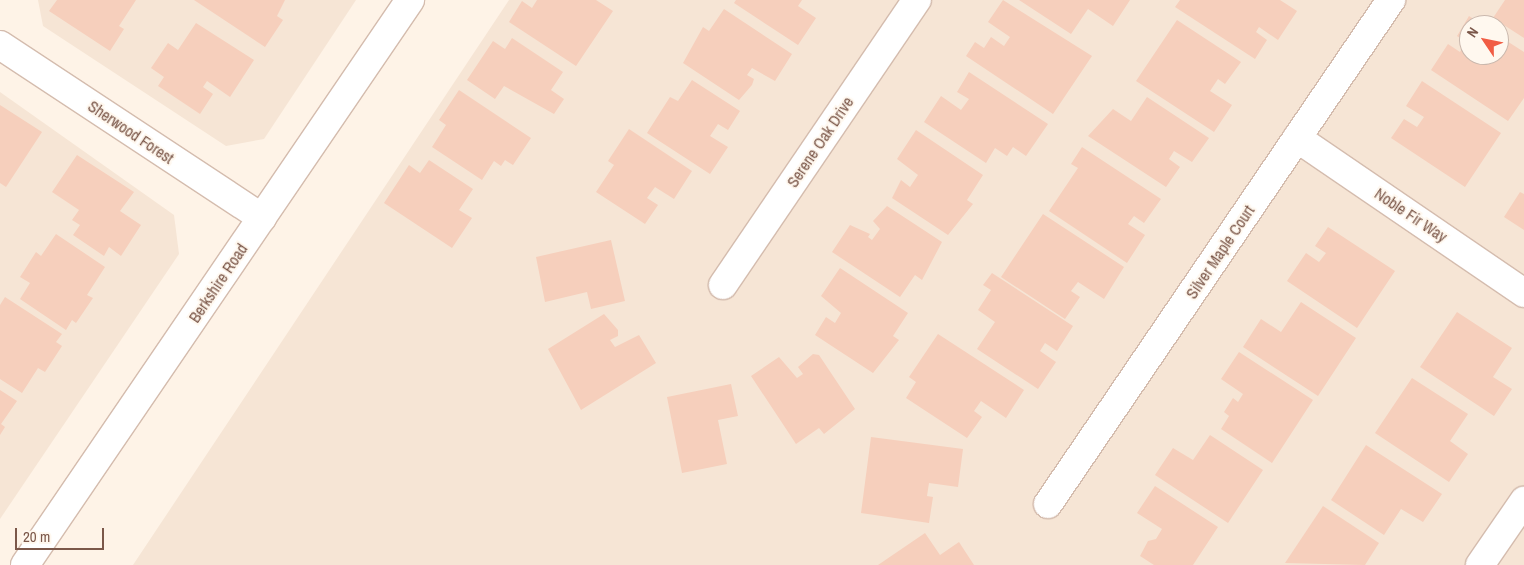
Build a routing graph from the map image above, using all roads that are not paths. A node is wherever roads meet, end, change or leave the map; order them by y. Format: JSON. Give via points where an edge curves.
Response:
{"nodes":[{"id":1,"x":410,"y":0,"type":"edge"},
{"id":2,"x":917,"y":0,"type":"edge"},
{"id":3,"x":1391,"y":0,"type":"edge"},
{"id":4,"x":0,"y":45,"type":"edge"},
{"id":5,"x":1297,"y":138,"type":"junction"},
{"id":6,"x":262,"y":218,"type":"junction"},
{"id":7,"x":723,"y":285,"type":"dead end"},
{"id":8,"x":1524,"y":293,"type":"edge"},
{"id":9,"x":1524,"y":500,"type":"edge"},
{"id":10,"x":1048,"y":504,"type":"dead end"},
{"id":11,"x":25,"y":565,"type":"edge"},
{"id":12,"x":1480,"y":565,"type":"edge"}],
"edges":[{"from":1,"to":6,"type":"street","name":"Berkshire Road"},
{"from":2,"to":7,"type":"street","name":"Serene Oak Drive"},
{"from":3,"to":5,"type":"street","name":"Silver Maple Court"},
{"from":4,"to":6,"type":"street","name":"Sherwood Forest"},
{"from":5,"to":8,"type":"street","name":"Noble Fir Way"},
{"from":5,"to":10,"type":"street","name":"Silver Maple Court"},
{"from":6,"to":11,"type":"street","name":"Berkshire Road"},
{"from":9,"to":12,"type":"street"}]}
